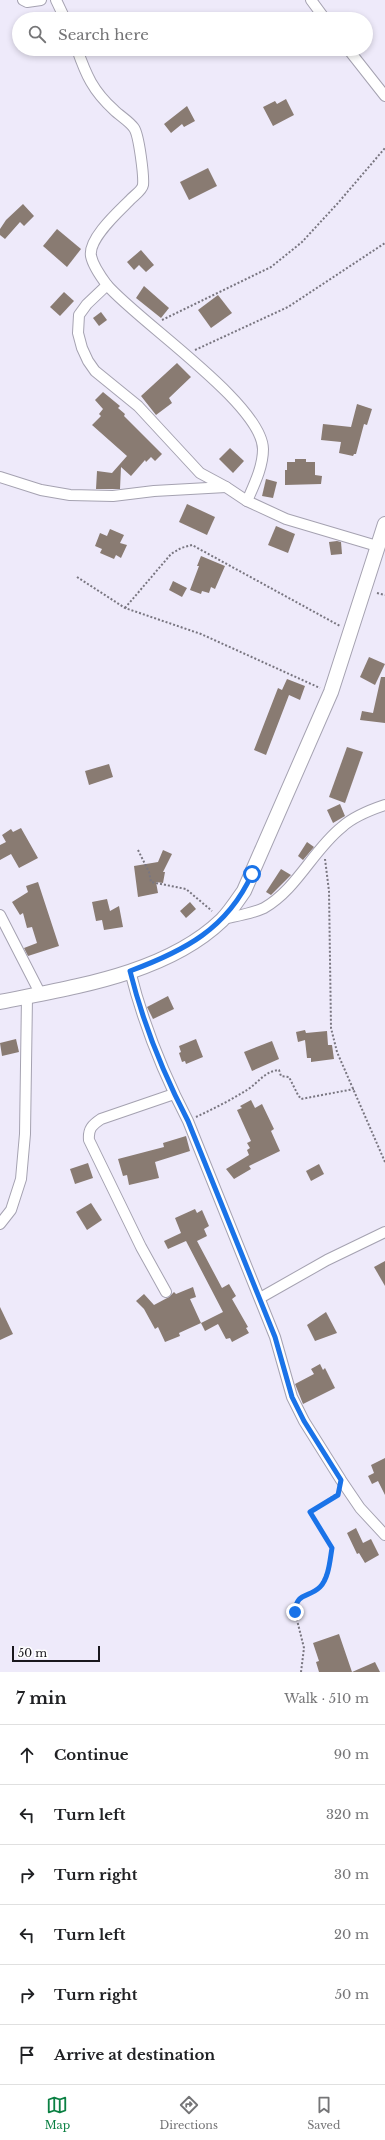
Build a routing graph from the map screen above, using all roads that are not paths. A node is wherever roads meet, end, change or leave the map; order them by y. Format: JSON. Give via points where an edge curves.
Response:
{"nodes":[{"id":1,"x":23,"y":0,"type":"edge"},
{"id":2,"x":41,"y":0,"type":"edge"},
{"id":3,"x":56,"y":0,"type":"edge"},
{"id":4,"x":311,"y":0,"type":"edge"},
{"id":5,"x":62,"y":12,"type":"edge"},
{"id":6,"x":320,"y":12,"type":"edge"},
{"id":7,"x":80,"y":56,"type":"edge"},
{"id":8,"x":354,"y":56,"type":"edge"},
{"id":9,"x":385,"y":96,"type":"edge"},
{"id":10,"x":107,"y":285,"type":"junction"},
{"id":11,"x":0,"y":477,"type":"edge"},
{"id":12,"x":226,"y":487,"type":"junction"},
{"id":13,"x":247,"y":501,"type":"junction"},
{"id":14,"x":385,"y":524,"type":"edge"},
{"id":15,"x":377,"y":546,"type":"junction"},
{"id":16,"x":385,"y":805,"type":"edge"},
{"id":17,"x":0,"y":915,"type":"edge"},
{"id":18,"x":223,"y":919,"type":"junction"},
{"id":19,"x":130,"y":971,"type":"junction"},
{"id":20,"x":33,"y":995,"type":"junction"},
{"id":21,"x":0,"y":1002,"type":"edge"},
{"id":22,"x":174,"y":1094,"type":"junction"},
{"id":23,"x":0,"y":1224,"type":"edge"},
{"id":24,"x":385,"y":1232,"type":"edge"},
{"id":25,"x":166,"y":1292,"type":"dead end"},
{"id":26,"x":260,"y":1298,"type":"junction"},
{"id":27,"x":385,"y":1535,"type":"edge"}],
"edges":[{"from":1,"to":2,"type":"street"},
{"from":3,"to":5,"type":"street"},
{"from":4,"to":6,"type":"street"},
{"from":7,"to":10,"type":"street","via":[[89,82],[134,129],[142,178],[141,189],[100,232],[91,249],[94,265]]},
{"from":8,"to":9,"type":"street"},
{"from":10,"to":12,"type":"street","via":[[79,315],[78,332],[88,361],[95,371],[138,406],[200,473]]},
{"from":10,"to":13,"type":"street","via":[[150,326],[185,354],[250,418],[260,436],[263,450],[258,476]]},
{"from":11,"to":12,"type":"street","via":[[41,490],[70,495],[113,496]]},
{"from":12,"to":13,"type":"street"},
{"from":13,"to":15,"type":"street","via":[[286,519]]},
{"from":14,"to":15,"type":"street"},
{"from":15,"to":18,"type":"street","via":[[331,692],[244,892]]},
{"from":16,"to":18,"type":"street","via":[[367,811],[342,826],[286,890],[270,903],[252,913]]},
{"from":17,"to":20,"type":"street"},
{"from":18,"to":19,"type":"street","via":[[183,949]]},
{"from":19,"to":20,"type":"street"},
{"from":19,"to":22,"type":"street","via":[[139,1007]]},
{"from":20,"to":21,"type":"street"},
{"from":20,"to":23,"type":"street","via":[[21,1179],[12,1210]]},
{"from":22,"to":25,"type":"street","via":[[101,1119],[92,1124],[88,1131],[89,1140],[141,1248]]},
{"from":22,"to":26,"type":"street","via":[[188,1121]]},
{"from":24,"to":26,"type":"street","via":[[327,1260]]},
{"from":26,"to":27,"type":"street","via":[[275,1337],[292,1397],[304,1421],[360,1508]]}]}
